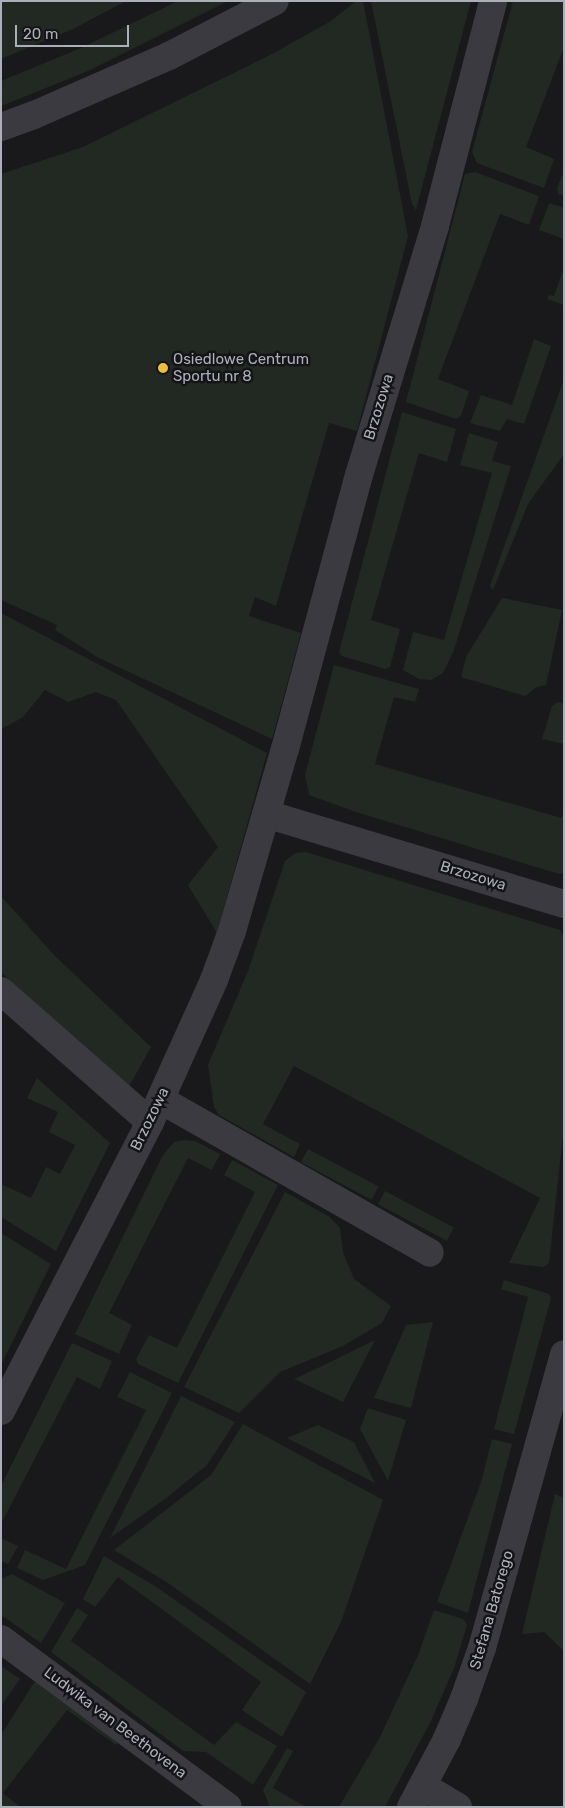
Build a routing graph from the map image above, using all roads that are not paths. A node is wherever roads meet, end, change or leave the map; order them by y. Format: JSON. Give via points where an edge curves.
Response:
{"nodes":[{"id":1,"x":274,"y":1,"type":"edge"},
{"id":2,"x":493,"y":1,"type":"edge"},
{"id":3,"x":1,"y":126,"type":"edge"},
{"id":4,"x":266,"y":814,"type":"junction"},
{"id":5,"x":564,"y":904,"type":"edge"},
{"id":6,"x":1,"y":991,"type":"edge"},
{"id":7,"x":155,"y":1111,"type":"junction"},
{"id":8,"x":430,"y":1253,"type":"dead end"},
{"id":9,"x":564,"y":1354,"type":"edge"},
{"id":10,"x":1,"y":1411,"type":"edge"},
{"id":11,"x":564,"y":1413,"type":"edge"},
{"id":12,"x":543,"y":1435,"type":"junction"},
{"id":13,"x":1,"y":1639,"type":"edge"},
{"id":14,"x":417,"y":1796,"type":"edge"},
{"id":15,"x":228,"y":1807,"type":"edge"},
{"id":16,"x":458,"y":1807,"type":"edge"}],
"edges":[{"from":1,"to":3,"type":"street","via":[[169,56],[34,115]]},
{"from":2,"to":4,"type":"street","name":"Brzozowa","via":[[435,226],[359,475]]},
{"from":4,"to":5,"type":"street","name":"Brzozowa"},
{"from":4,"to":7,"type":"street","name":"Brzozowa","via":[[232,931],[214,980]]},
{"from":6,"to":7,"type":"street"},
{"from":7,"to":8,"type":"street"},
{"from":7,"to":10,"type":"street","name":"Brzozowa"},
{"from":9,"to":12,"type":"street"},
{"from":11,"to":12,"type":"street","name":"Stefana Batorego"},
{"from":12,"to":14,"type":"street","name":"Stefana Batorego","via":[[476,1665],[447,1739]]},
{"from":13,"to":15,"type":"street","name":"Ludwika van Beethovena"},
{"from":14,"to":16,"type":"street"}]}
